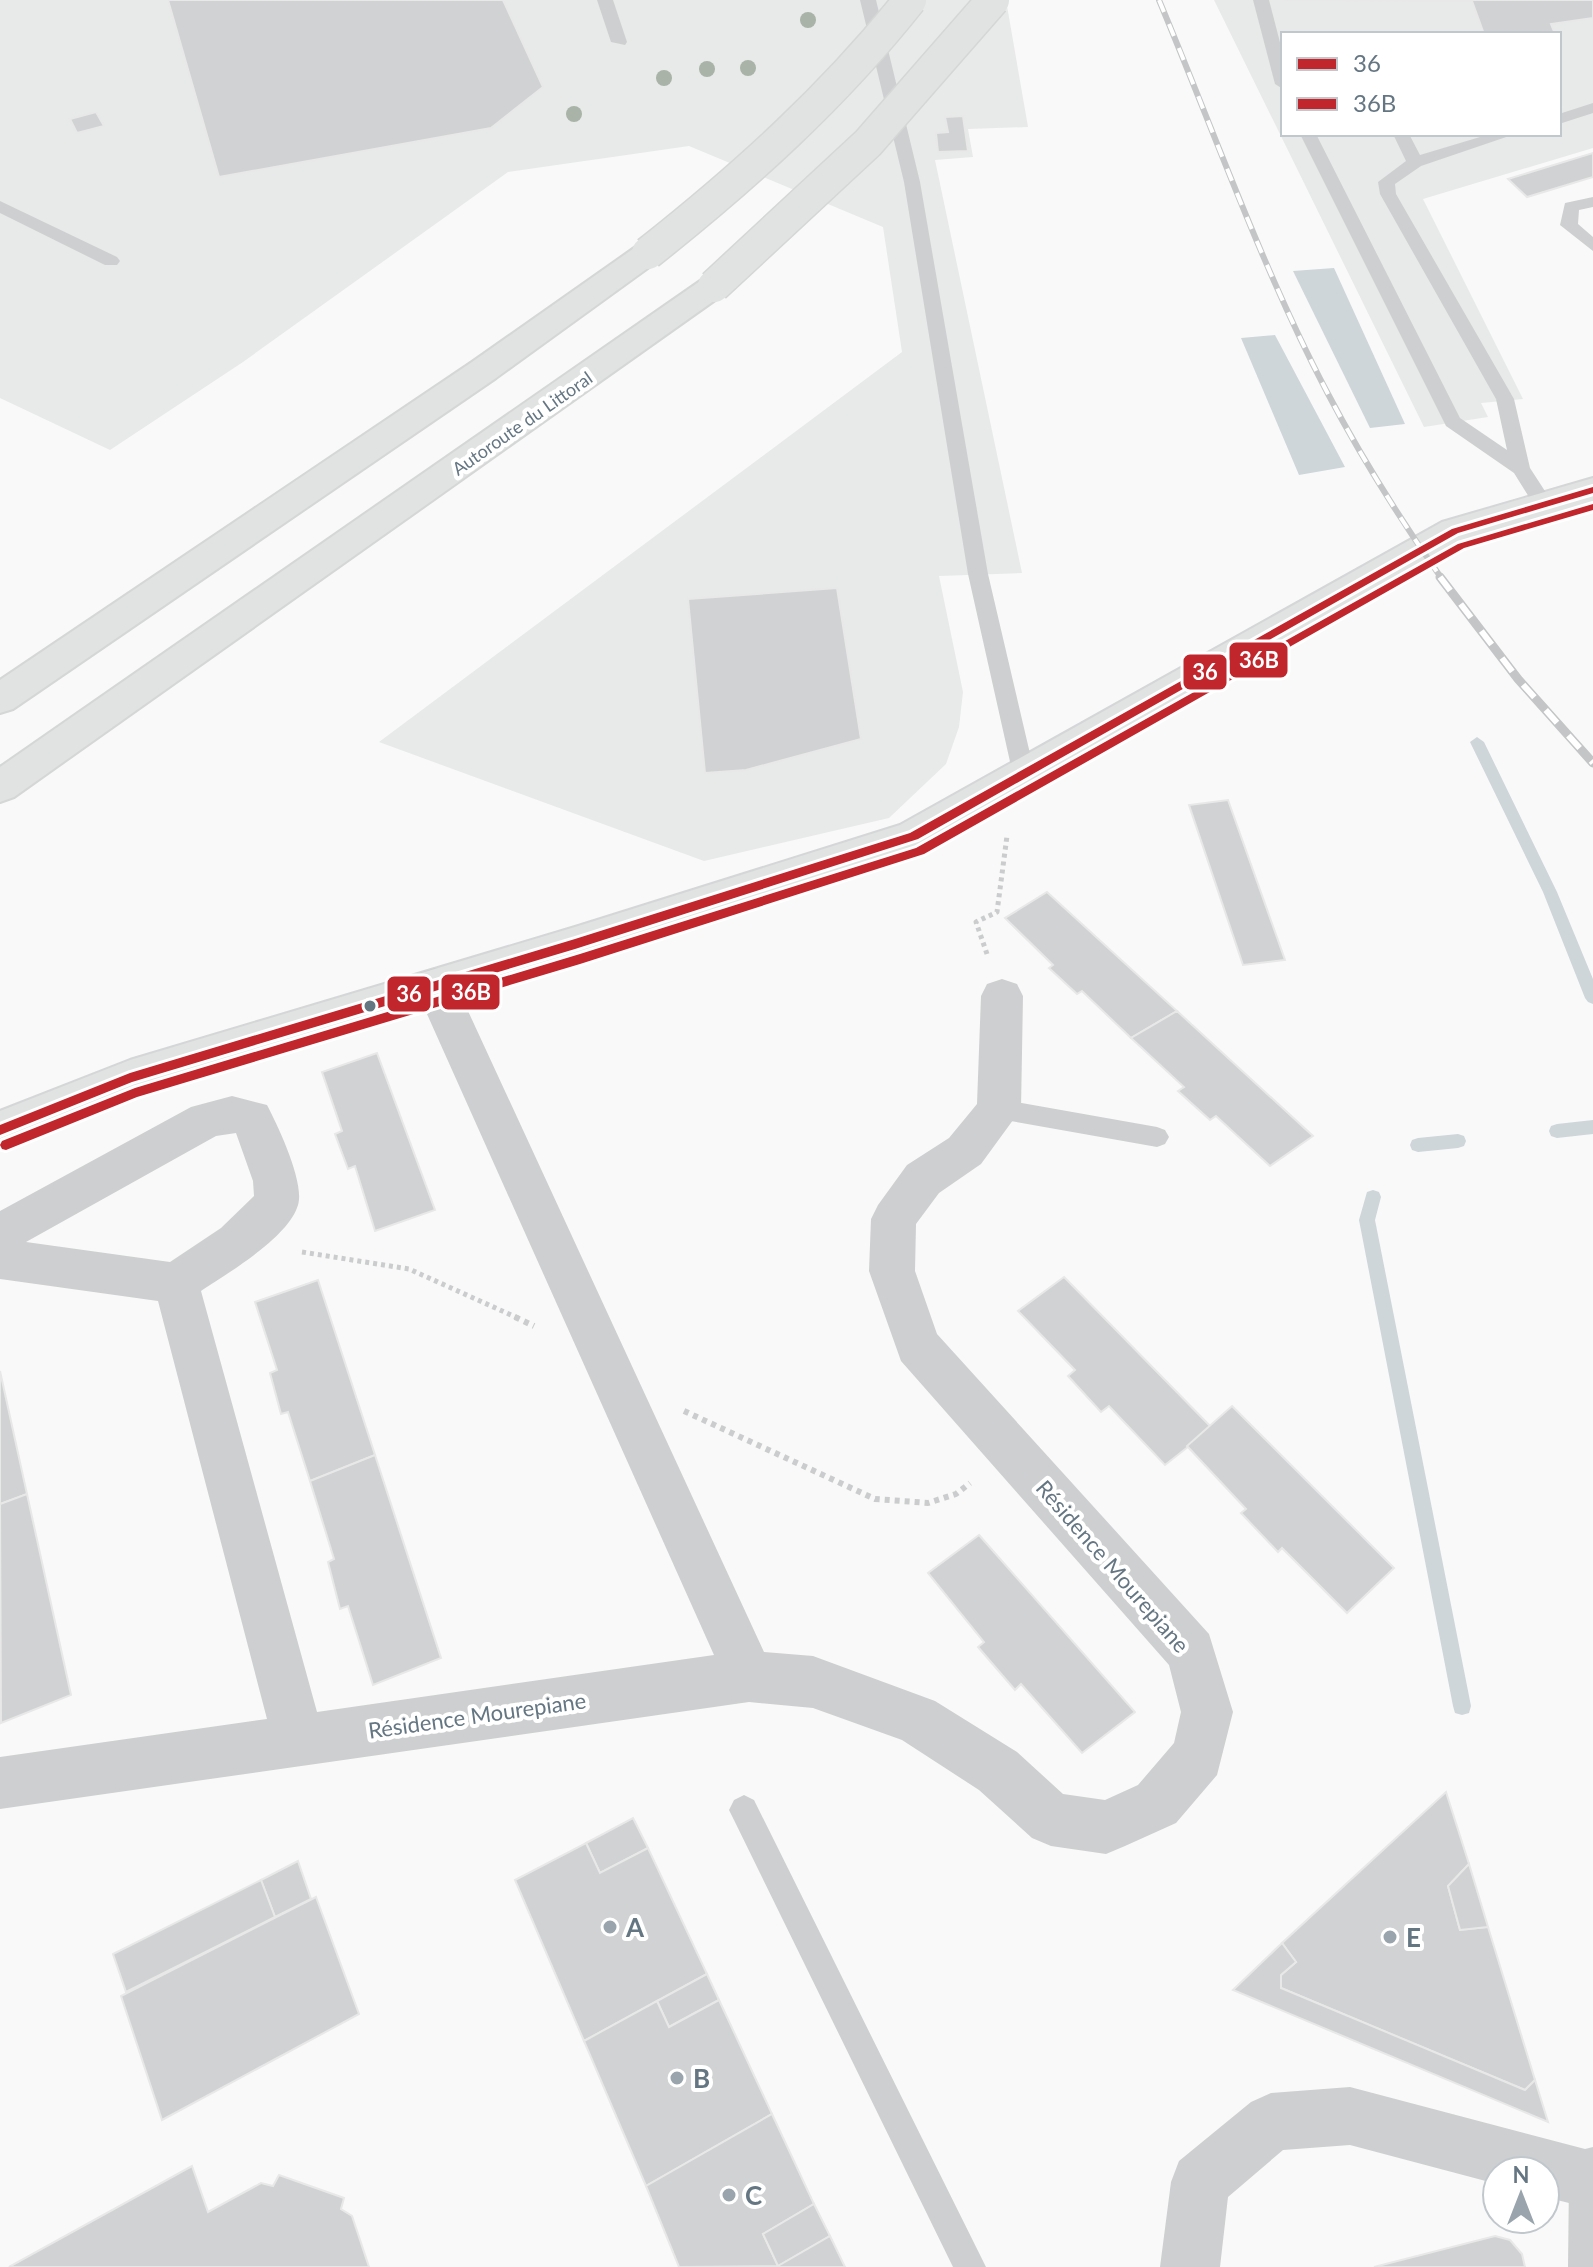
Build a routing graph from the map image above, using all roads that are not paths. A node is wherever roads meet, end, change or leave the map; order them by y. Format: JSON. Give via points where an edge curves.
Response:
{"nodes":[{"id":1,"x":605,"y":0,"type":"edge"},
{"id":2,"x":868,"y":0,"type":"edge"},
{"id":3,"x":910,"y":0,"type":"edge"},
{"id":4,"x":993,"y":0,"type":"edge"},
{"id":5,"x":1261,"y":0,"type":"edge"},
{"id":6,"x":619,"y":42,"type":"dead end"},
{"id":7,"x":1281,"y":76,"type":"edge"},
{"id":8,"x":1593,"y":108,"type":"edge"},
{"id":9,"x":1561,"y":118,"type":"edge"},
{"id":10,"x":1309,"y":136,"type":"edge"},
{"id":11,"x":1402,"y":136,"type":"edge"},
{"id":12,"x":1500,"y":136,"type":"edge"},
{"id":13,"x":1415,"y":162,"type":"junction"},
{"id":14,"x":1593,"y":202,"type":"edge"},
{"id":15,"x":0,"y":206,"type":"edge"},
{"id":16,"x":1593,"y":246,"type":"edge"},
{"id":17,"x":111,"y":261,"type":"dead end"},
{"id":18,"x":1521,"y":468,"type":"junction"},
{"id":19,"x":1593,"y":490,"type":"edge"},
{"id":20,"x":1544,"y":505,"type":"junction"},
{"id":21,"x":0,"y":699,"type":"edge"},
{"id":22,"x":1024,"y":775,"type":"junction"},
{"id":23,"x":0,"y":787,"type":"edge"},
{"id":24,"x":435,"y":985,"type":"junction"},
{"id":25,"x":1002,"y":996,"type":"road end"},
{"id":26,"x":999,"y":1109,"type":"junction"},
{"id":27,"x":0,"y":1130,"type":"edge"},
{"id":28,"x":1157,"y":1137,"type":"dead end"},
{"id":29,"x":0,"y":1234,"type":"edge"},
{"id":30,"x":0,"y":1259,"type":"edge"},
{"id":31,"x":176,"y":1283,"type":"junction"},
{"id":32,"x":749,"y":1676,"type":"junction"},
{"id":33,"x":299,"y":1741,"type":"junction"},
{"id":34,"x":0,"y":1783,"type":"edge"},
{"id":35,"x":744,"y":1810,"type":"dead end"},
{"id":36,"x":1589,"y":2177,"type":"edge"},
{"id":37,"x":970,"y":2267,"type":"edge"},
{"id":38,"x":1190,"y":2267,"type":"edge"},
{"id":39,"x":1584,"y":2267,"type":"edge"}],
"edges":[{"from":1,"to":6,"type":"lane"},
{"from":2,"to":22,"type":"lane","via":[[912,182],[978,574]]},
{"from":3,"to":21,"type":"main road","bridge":true,"via":[[879,41],[785,139],[648,253]]},
{"from":4,"to":23,"type":"main road","name":"Autoroute du Littoral","bridge":true,"via":[[868,143],[714,286]]},
{"from":5,"to":7,"type":"lane"},
{"from":8,"to":9,"type":"lane"},
{"from":10,"to":18,"type":"lane","via":[[1453,422]]},
{"from":11,"to":13,"type":"lane"},
{"from":12,"to":13,"type":"lane"},
{"from":13,"to":18,"type":"lane","via":[[1386,182],[1388,194],[1505,399]]},
{"from":14,"to":16,"type":"lane","via":[[1571,207],[1569,225]]},
{"from":15,"to":17,"type":"lane"},
{"from":18,"to":20,"type":"lane"},
{"from":19,"to":20,"type":"main road"},
{"from":20,"to":22,"type":"main road","via":[[1455,531]]},
{"from":22,"to":24,"type":"main road","via":[[914,836]]},
{"from":24,"to":27,"type":"main road","via":[[130,1078]]},
{"from":24,"to":32,"type":"street"},
{"from":25,"to":26,"type":"street"},
{"from":26,"to":28,"type":"lane"},
{"from":26,"to":32,"type":"street","name":"Résidence Mourepiane","via":[[965,1151],[923,1179],[894,1219],[892,1271],[918,1346],[1191,1652],[1207,1712],[1198,1756],[1157,1804],[1106,1827],[1051,1819],[998,1771],[917,1719],[813,1682]]},
{"from":29,"to":31,"type":"street","via":[[206,1120],[232,1114],[252,1118],[275,1181],[277,1203],[237,1242]]},
{"from":30,"to":31,"type":"street"},
{"from":31,"to":33,"type":"street"},
{"from":32,"to":33,"type":"street","name":"Résidence Mourepiane"},
{"from":33,"to":34,"type":"street","name":"Résidence Mourepiane"},
{"from":35,"to":37,"type":"lane"},
{"from":36,"to":38,"type":"street","via":[[1350,2116],[1271,2122],[1200,2182]]},
{"from":36,"to":39,"type":"lane"}]}
